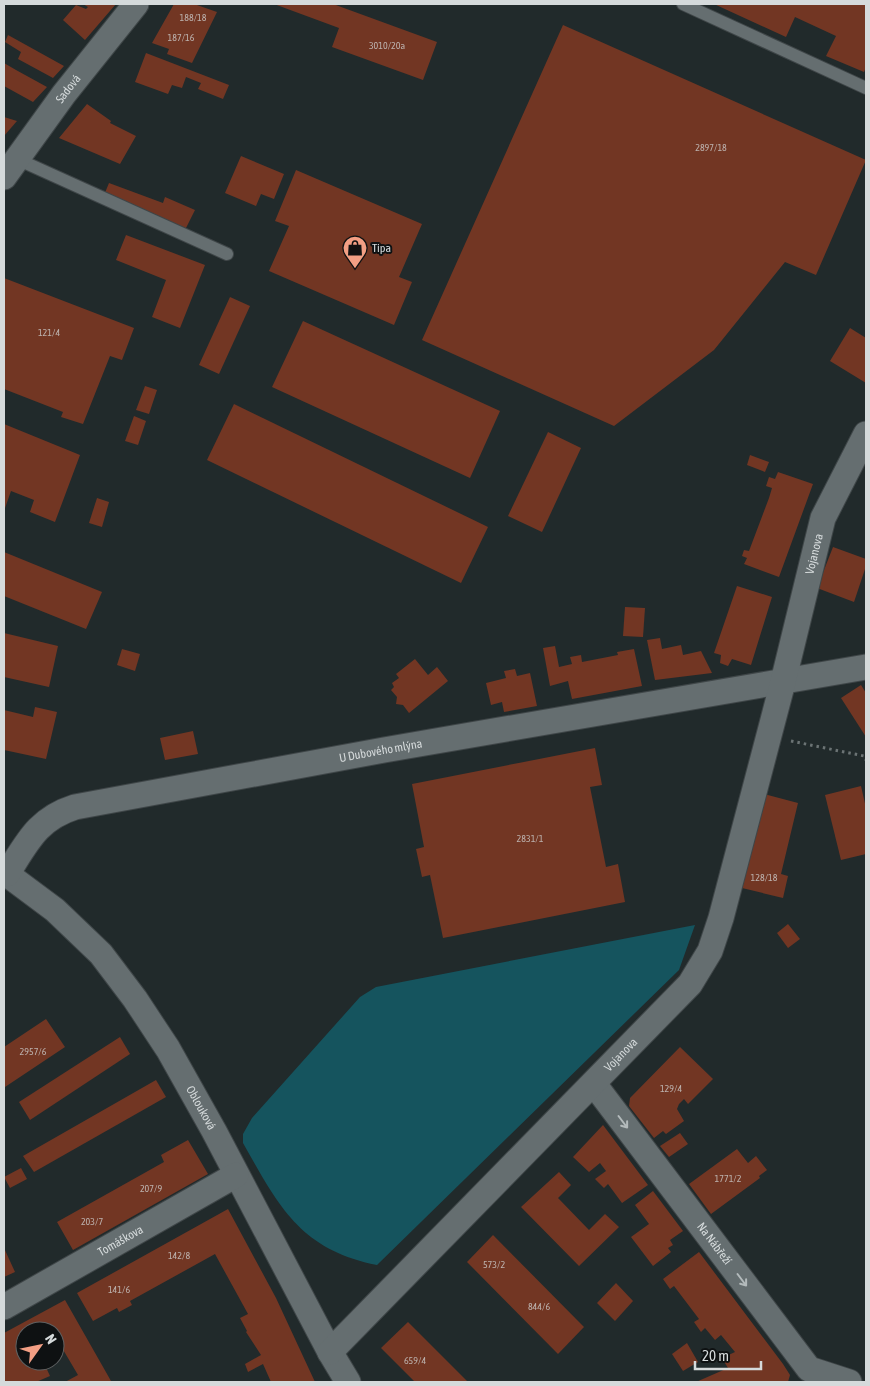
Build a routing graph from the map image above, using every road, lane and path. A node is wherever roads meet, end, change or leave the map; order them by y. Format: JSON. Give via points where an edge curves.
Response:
{"nodes":[{"id":1,"x":136,"y":4,"type":"edge"},
{"id":2,"x":683,"y":4,"type":"edge"},
{"id":3,"x":866,"y":88,"type":"edge"},
{"id":4,"x":10,"y":168,"type":"edge"},
{"id":5,"x":227,"y":254,"type":"dead end"},
{"id":6,"x":866,"y":434,"type":"edge"},
{"id":7,"x":866,"y":667,"type":"edge"},
{"id":8,"x":783,"y":682,"type":"junction"},
{"id":9,"x":769,"y":737,"type":"junction"},
{"id":10,"x":866,"y":760,"type":"edge"},
{"id":11,"x":5,"y":873,"type":"edge"},
{"id":12,"x":594,"y":1084,"type":"junction"},
{"id":13,"x":236,"y":1175,"type":"junction"},
{"id":14,"x":4,"y":1308,"type":"edge"},
{"id":15,"x":330,"y":1352,"type":"junction"},
{"id":16,"x":866,"y":1375,"type":"edge"},
{"id":17,"x":348,"y":1382,"type":"edge"},
{"id":18,"x":850,"y":1382,"type":"edge"}],
"edges":[{"from":1,"to":4,"type":"street","name":"Sadová"},
{"from":2,"to":3,"type":"lane"},
{"from":4,"to":5,"type":"lane"},
{"from":6,"to":8,"type":"street","name":"Vojanova","via":[[823,518]]},
{"from":7,"to":8,"type":"street"},
{"from":8,"to":9,"type":"street","name":"Vojanova"},
{"from":8,"to":11,"type":"street","name":"U Dubového mlýna","via":[[384,750],[75,808],[54,816],[36,829]]},
{"from":9,"to":10,"type":"path","via":[[864,756]]},
{"from":9,"to":12,"type":"street","name":"Vojanova","via":[[721,918],[702,967],[690,984]]},
{"from":11,"to":13,"type":"street","name":"Oblouková","via":[[55,910],[101,954],[168,1049]]},
{"from":12,"to":15,"type":"street","name":"Vojanova"},
{"from":12,"to":18,"type":"street","name":"Na Nábřeží","one_way":true,"via":[[809,1369]]},
{"from":13,"to":14,"type":"street","name":"Tomáškova"},
{"from":13,"to":15,"type":"street","name":"Oblouková"},
{"from":15,"to":17,"type":"street","name":"Oblouková"},
{"from":16,"to":18,"type":"street"}]}
